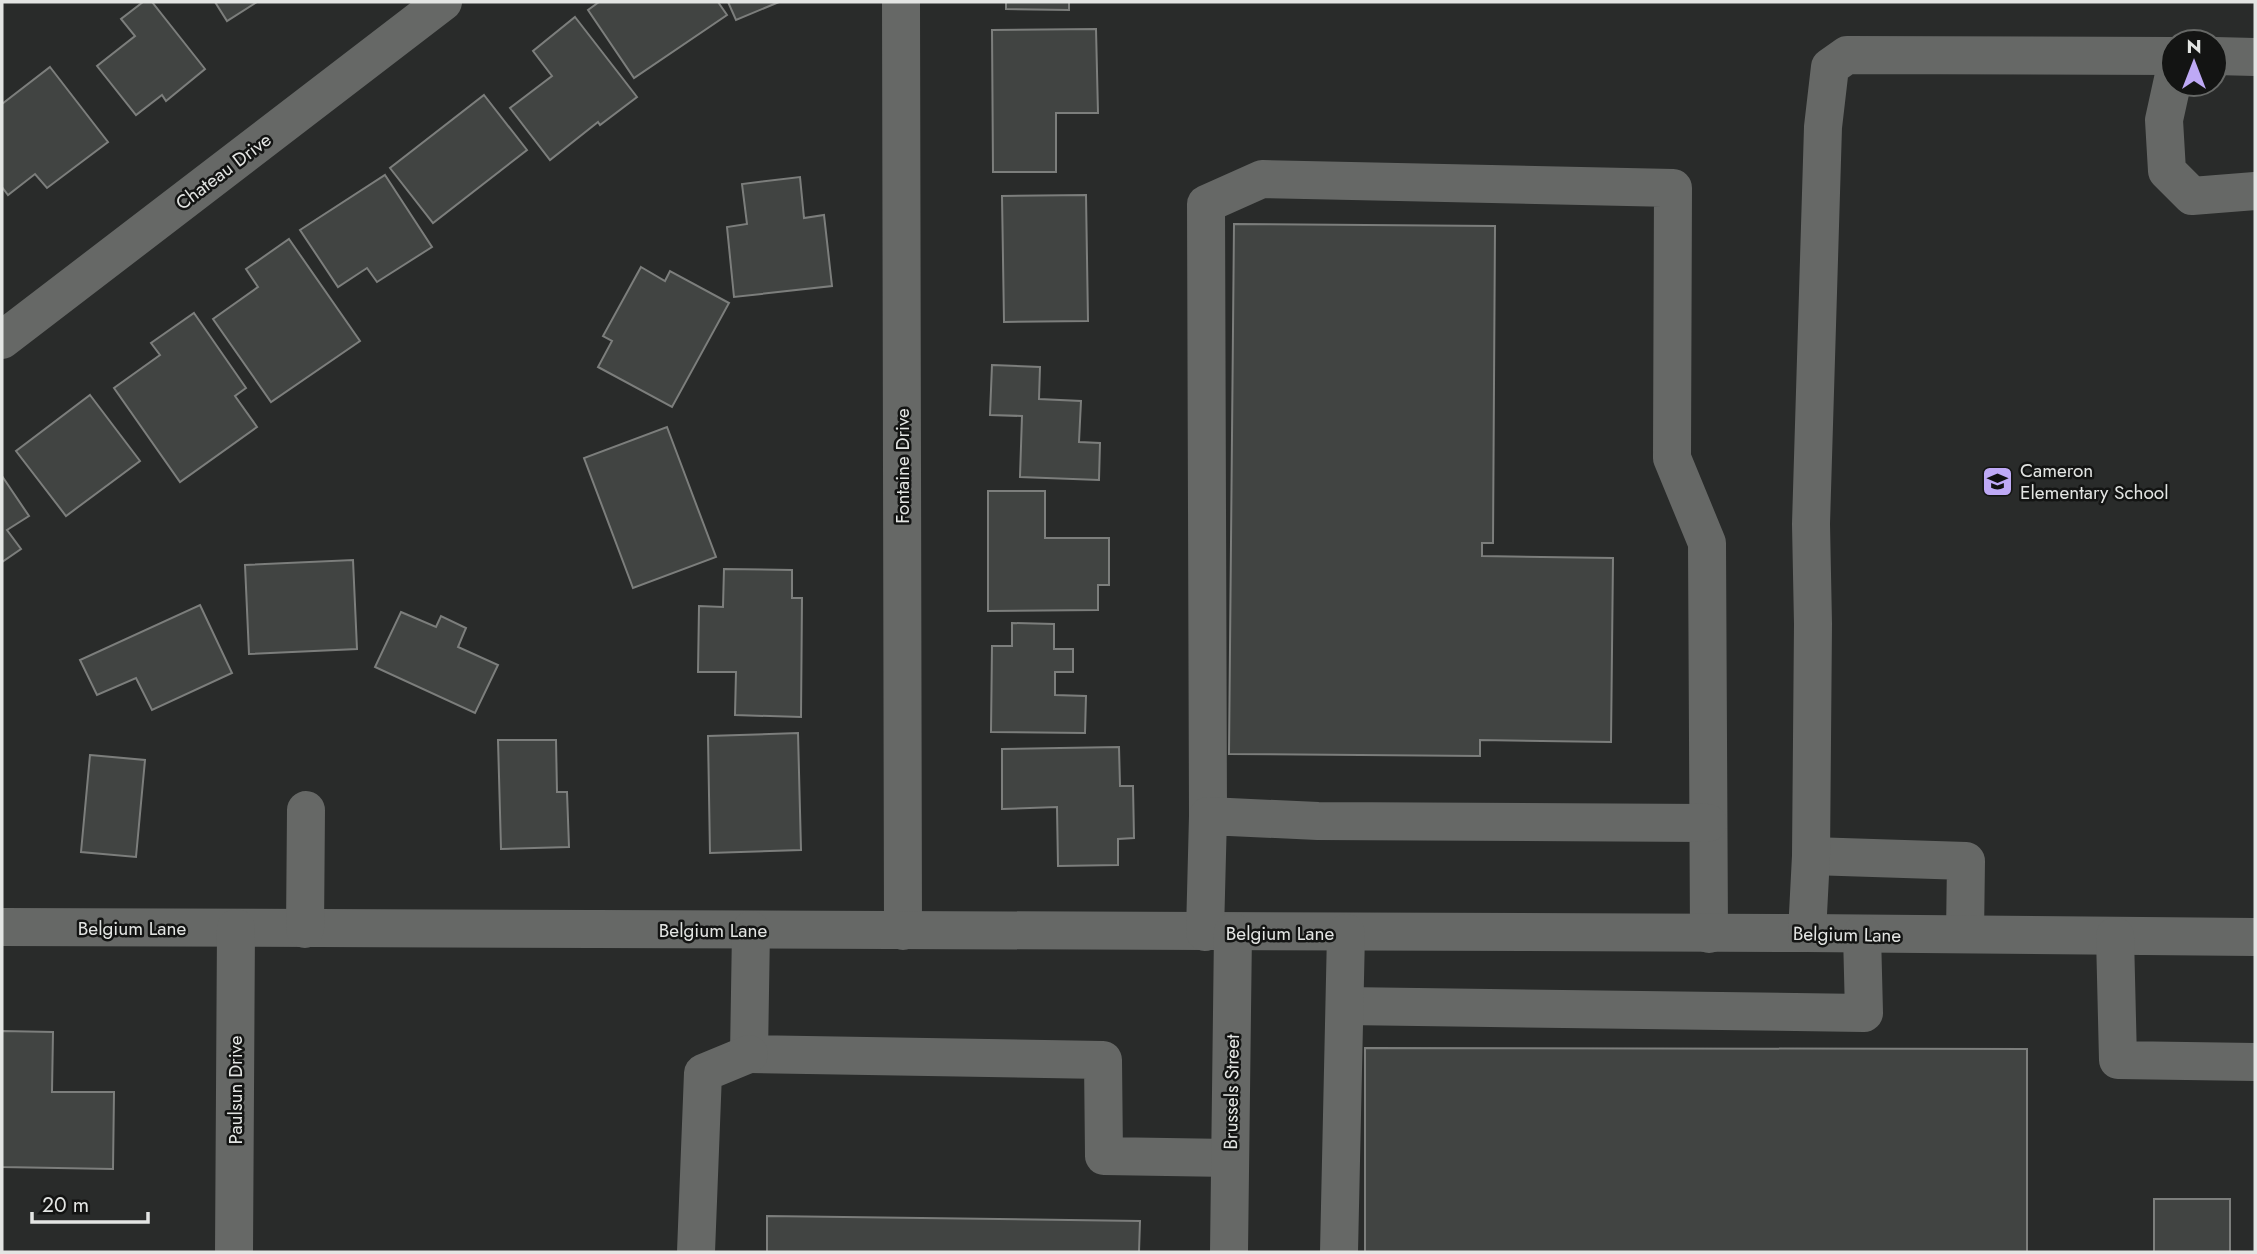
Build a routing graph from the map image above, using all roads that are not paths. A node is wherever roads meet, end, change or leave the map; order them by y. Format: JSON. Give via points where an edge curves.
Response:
{"nodes":[{"id":1,"x":443,"y":2,"type":"edge"},
{"id":2,"x":901,"y":2,"type":"edge"},
{"id":3,"x":2159,"y":56,"type":"edge"},
{"id":4,"x":2229,"y":56,"type":"edge"},
{"id":5,"x":2255,"y":57,"type":"edge"},
{"id":6,"x":2169,"y":98,"type":"edge"},
{"id":7,"x":2255,"y":191,"type":"edge"},
{"id":8,"x":2,"y":340,"type":"edge"},
{"id":9,"x":306,"y":810,"type":"dead end"},
{"id":10,"x":1208,"y":816,"type":"junction"},
{"id":11,"x":1708,"y":824,"type":"junction"},
{"id":12,"x":1811,"y":856,"type":"junction"},
{"id":13,"x":2,"y":927,"type":"edge"},
{"id":14,"x":236,"y":928,"type":"junction"},
{"id":15,"x":305,"y":929,"type":"junction"},
{"id":16,"x":751,"y":930,"type":"junction"},
{"id":17,"x":903,"y":931,"type":"junction"},
{"id":18,"x":1219,"y":932,"type":"junction"},
{"id":19,"x":1346,"y":933,"type":"junction"},
{"id":20,"x":1807,"y":933,"type":"junction"},
{"id":21,"x":1709,"y":934,"type":"junction"},
{"id":22,"x":1862,"y":934,"type":"junction"},
{"id":23,"x":1965,"y":934,"type":"junction"},
{"id":24,"x":2115,"y":936,"type":"junction"},
{"id":25,"x":2255,"y":937,"type":"edge"},
{"id":26,"x":1345,"y":1006,"type":"junction"},
{"id":27,"x":749,"y":1054,"type":"junction"},
{"id":28,"x":2255,"y":1062,"type":"edge"},
{"id":29,"x":1230,"y":1158,"type":"junction"},
{"id":30,"x":234,"y":1252,"type":"edge"},
{"id":31,"x":696,"y":1252,"type":"edge"},
{"id":32,"x":1229,"y":1252,"type":"edge"},
{"id":33,"x":1339,"y":1252,"type":"edge"}],
"edges":[{"from":1,"to":8,"type":"street","name":"Chateau Drive"},
{"from":2,"to":17,"type":"street","name":"Fontaine Drive"},
{"from":3,"to":12,"type":"street","via":[[1847,55],[1830,67],[1823,128],[1811,510]]},
{"from":4,"to":5,"type":"street"},
{"from":6,"to":7,"type":"street","via":[[2164,120],[2167,171],[2192,196]]},
{"from":9,"to":15,"type":"street"},
{"from":10,"to":11,"type":"street"},
{"from":10,"to":11,"type":"street","name":"Brussels Street","via":[[1206,204],[1262,179],[1673,188],[1672,458],[1707,543]]},
{"from":10,"to":18,"type":"street","name":"Brussels Street"},
{"from":11,"to":21,"type":"street"},
{"from":12,"to":20,"type":"street"},
{"from":12,"to":23,"type":"street","via":[[1966,861]]},
{"from":13,"to":14,"type":"street","name":"Belgium Lane"},
{"from":14,"to":15,"type":"street","name":"Belgium Lane"},
{"from":14,"to":30,"type":"street","name":"Paulsun Drive"},
{"from":15,"to":16,"type":"street","name":"Belgium Lane"},
{"from":16,"to":17,"type":"street","name":"Belgium Lane"},
{"from":16,"to":27,"type":"street"},
{"from":17,"to":18,"type":"street","name":"Belgium Lane"},
{"from":18,"to":19,"type":"street","name":"Belgium Lane"},
{"from":18,"to":29,"type":"street","name":"Brussels Street"},
{"from":19,"to":21,"type":"street","name":"Belgium Lane"},
{"from":19,"to":26,"type":"street"},
{"from":20,"to":21,"type":"street","name":"Belgium Lane"},
{"from":20,"to":22,"type":"street","name":"Belgium Lane"},
{"from":22,"to":23,"type":"street","name":"Belgium Lane"},
{"from":22,"to":26,"type":"street","via":[[1864,1013]]},
{"from":23,"to":24,"type":"street","name":"Belgium Lane"},
{"from":24,"to":25,"type":"street","name":"Belgium Lane"},
{"from":24,"to":28,"type":"street","via":[[2118,1060]]},
{"from":26,"to":33,"type":"street"},
{"from":27,"to":29,"type":"street","via":[[1103,1060],[1104,1156]]},
{"from":27,"to":31,"type":"street","via":[[703,1073]]},
{"from":29,"to":32,"type":"street","name":"Brussels Street"}]}
